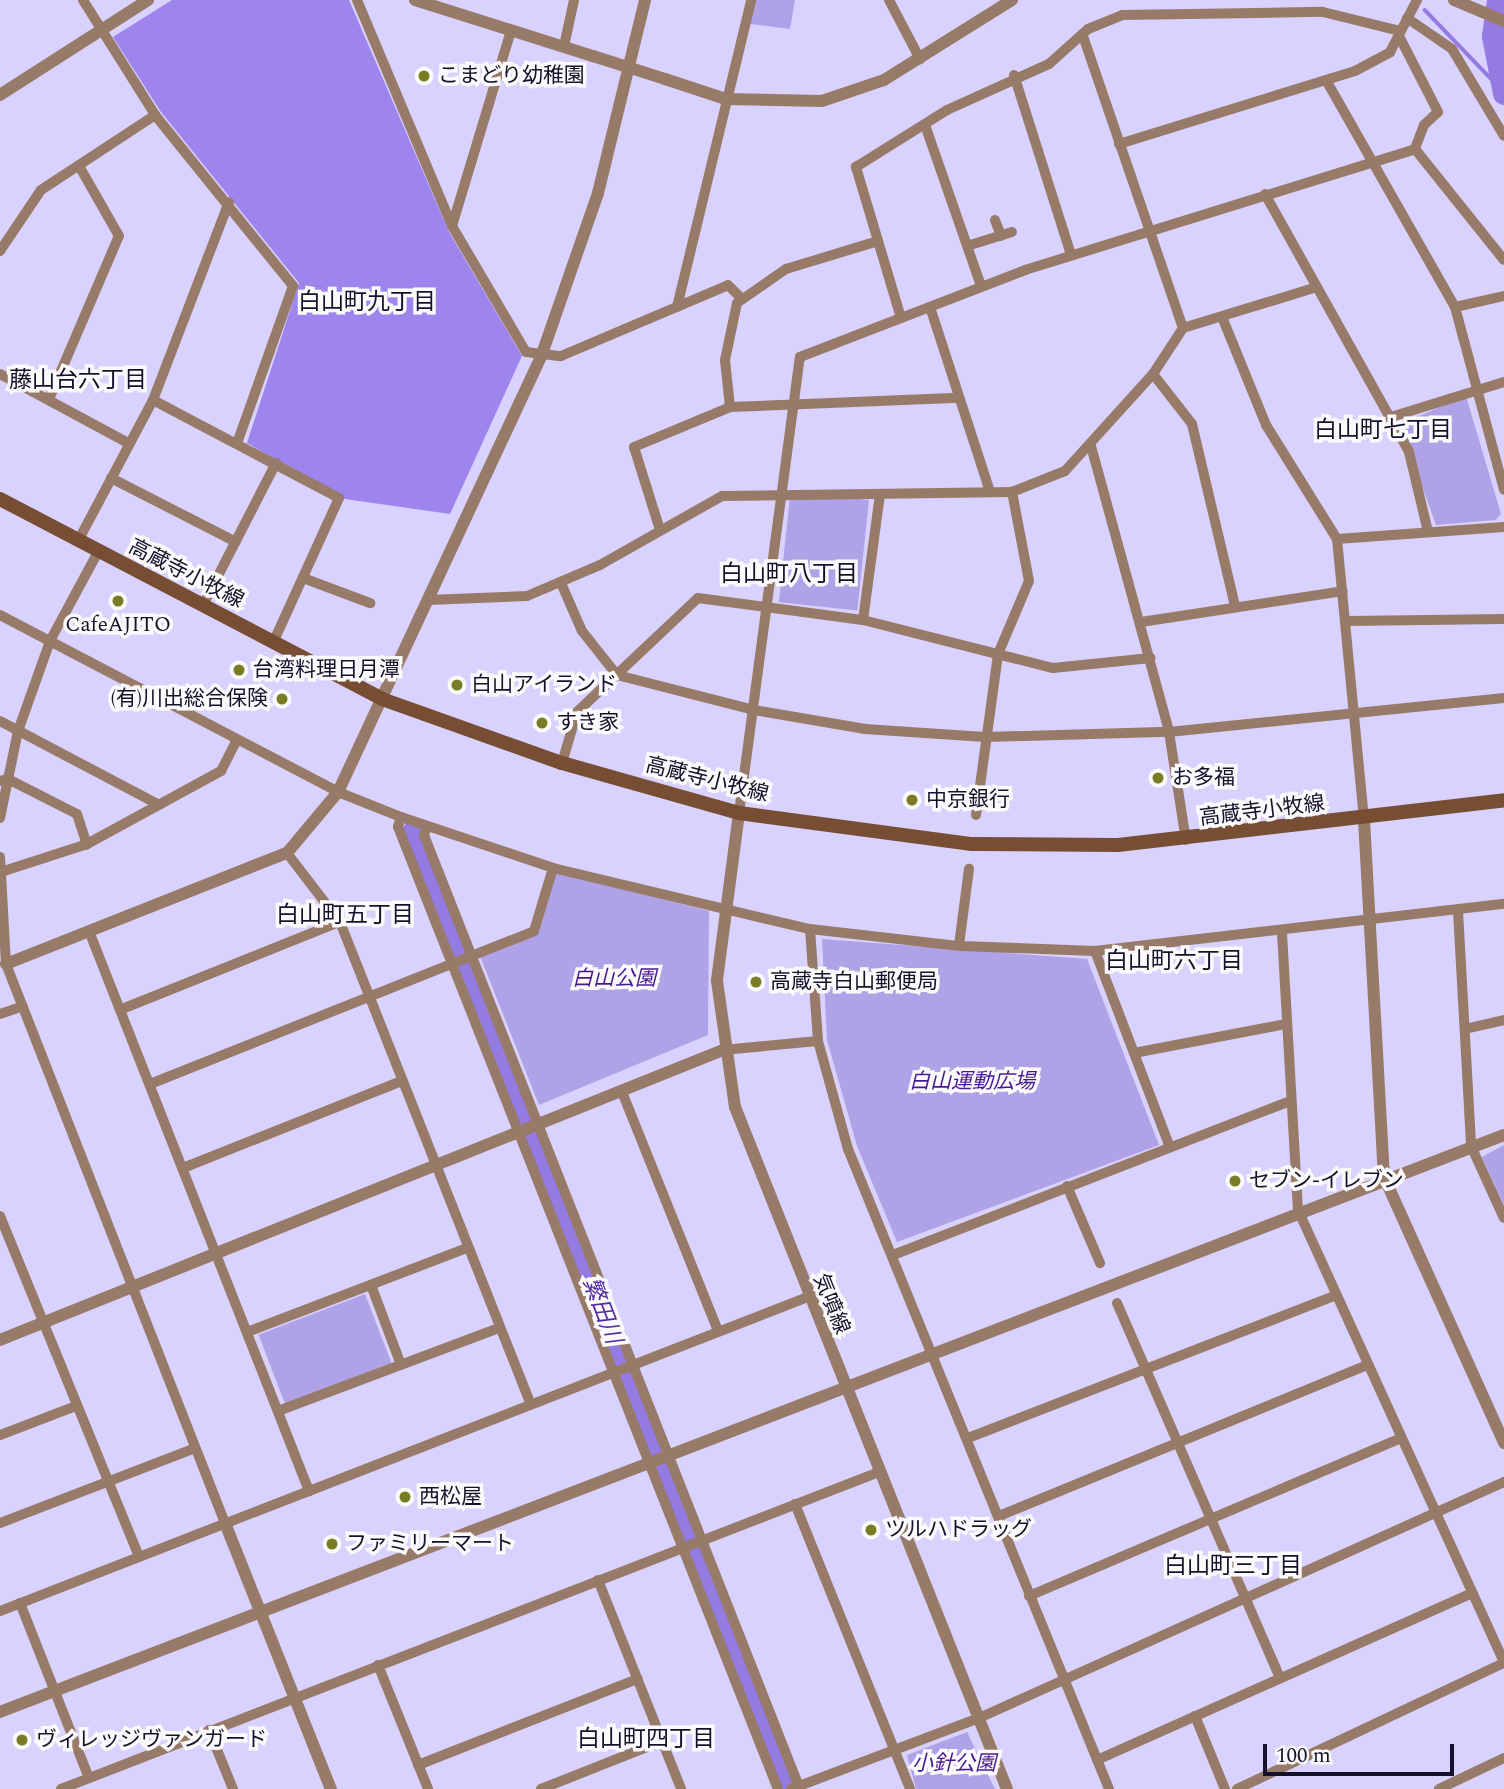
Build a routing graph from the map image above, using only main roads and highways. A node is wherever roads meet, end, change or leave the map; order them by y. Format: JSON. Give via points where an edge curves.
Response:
{"nodes":[{"id":1,"x":0,"y":499,"type":"edge"},
{"id":2,"x":1504,"y":800,"type":"edge"}],
"edges":[{"from":1,"to":2,"type":"main road","name":"高蔵寺小牧線","via":[[382,699],[562,763],[739,813],[972,844],[1186,841]]}]}
